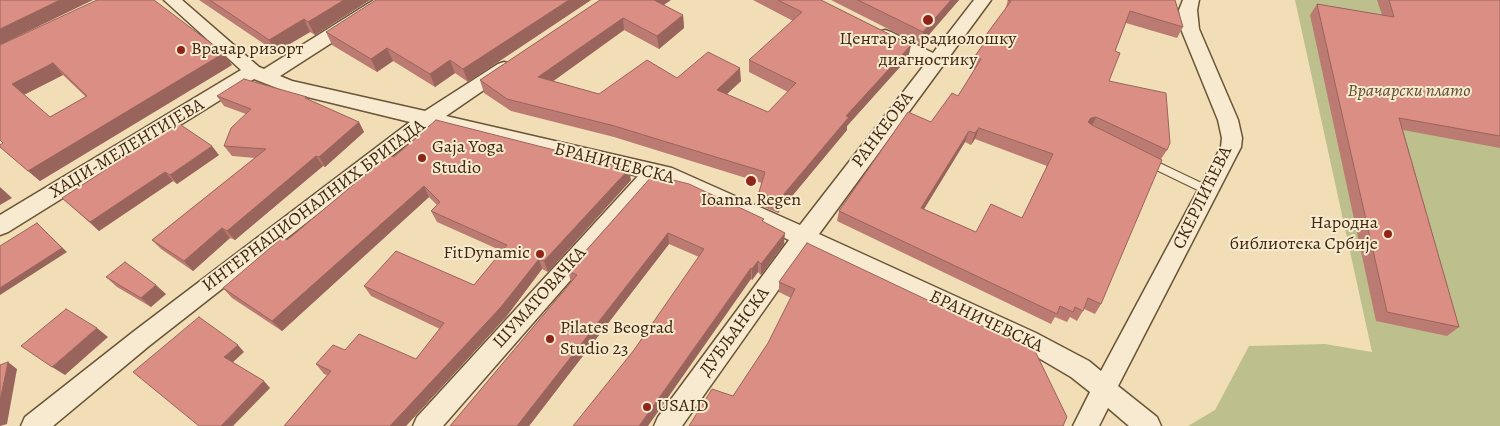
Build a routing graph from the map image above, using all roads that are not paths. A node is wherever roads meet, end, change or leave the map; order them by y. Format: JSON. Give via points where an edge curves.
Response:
{"nodes":[{"id":1,"x":172,"y":0,"type":"edge"},
{"id":2,"x":386,"y":0,"type":"edge"},
{"id":3,"x":982,"y":0,"type":"edge"},
{"id":4,"x":1191,"y":0,"type":"edge"},
{"id":5,"x":872,"y":29,"type":"edge"},
{"id":6,"x":516,"y":60,"type":"edge"},
{"id":7,"x":935,"y":61,"type":"junction"},
{"id":8,"x":259,"y":74,"type":"junction"},
{"id":9,"x":426,"y":120,"type":"junction"},
{"id":10,"x":1141,"y":158,"type":"edge"},
{"id":11,"x":654,"y":171,"type":"junction"},
{"id":12,"x":1209,"y":191,"type":"junction"},
{"id":13,"x":0,"y":226,"type":"edge"},
{"id":14,"x":803,"y":238,"type":"junction"},
{"id":15,"x":1105,"y":388,"type":"junction"},
{"id":16,"x":34,"y":426,"type":"edge"},
{"id":17,"x":426,"y":426,"type":"edge"},
{"id":18,"x":667,"y":426,"type":"edge"},
{"id":19,"x":1086,"y":426,"type":"edge"},
{"id":20,"x":1148,"y":426,"type":"edge"}],
"edges":[{"from":1,"to":8,"type":"street","name":"БРАНИЧЕВСКА"},
{"from":2,"to":8,"type":"street","name":"ХАЏИ-МЕЛЕНТИЈЕВА"},
{"from":3,"to":7,"type":"street","name":"РАНКЕОВА"},
{"from":4,"to":12,"type":"street","name":"СКЕРЛИЋЕВА","via":[[1188,10],[1190,28],[1228,120],[1232,138],[1227,156]]},
{"from":5,"to":7,"type":"street"},
{"from":6,"to":9,"type":"street","name":"ИНТЕРНАЦИОНАЛНИХ БРИГАДА"},
{"from":7,"to":14,"type":"street","name":"РАНКЕОВА"},
{"from":8,"to":9,"type":"street","name":"БРАНИЧЕВСКА","via":[[312,94]]},
{"from":8,"to":13,"type":"street","name":"ХАЏИ-МЕЛЕНТИЈЕВА"},
{"from":9,"to":11,"type":"street","name":"БРАНИЧЕВСКА"},
{"from":9,"to":16,"type":"street","name":"ИНТЕРНАЦИОНАЛНИХ БРИГАДА","via":[[149,333]]},
{"from":10,"to":12,"type":"lane"},
{"from":11,"to":14,"type":"street","name":"БРАНИЧЕВСКА","via":[[672,176]]},
{"from":11,"to":17,"type":"street","name":"ШУМАТОВАЧКА"},
{"from":12,"to":15,"type":"street","name":"СКЕРЛИЋЕВА"},
{"from":14,"to":15,"type":"street","name":"БРАНИЧЕВСКА","via":[[1028,340],[1080,369]]},
{"from":14,"to":18,"type":"street","name":"ДУБЉАНСКА"},
{"from":15,"to":19,"type":"street","name":"СКЕРЛИЋЕВА"},
{"from":15,"to":20,"type":"street","name":"БРАНИЧЕВСКА"}]}
